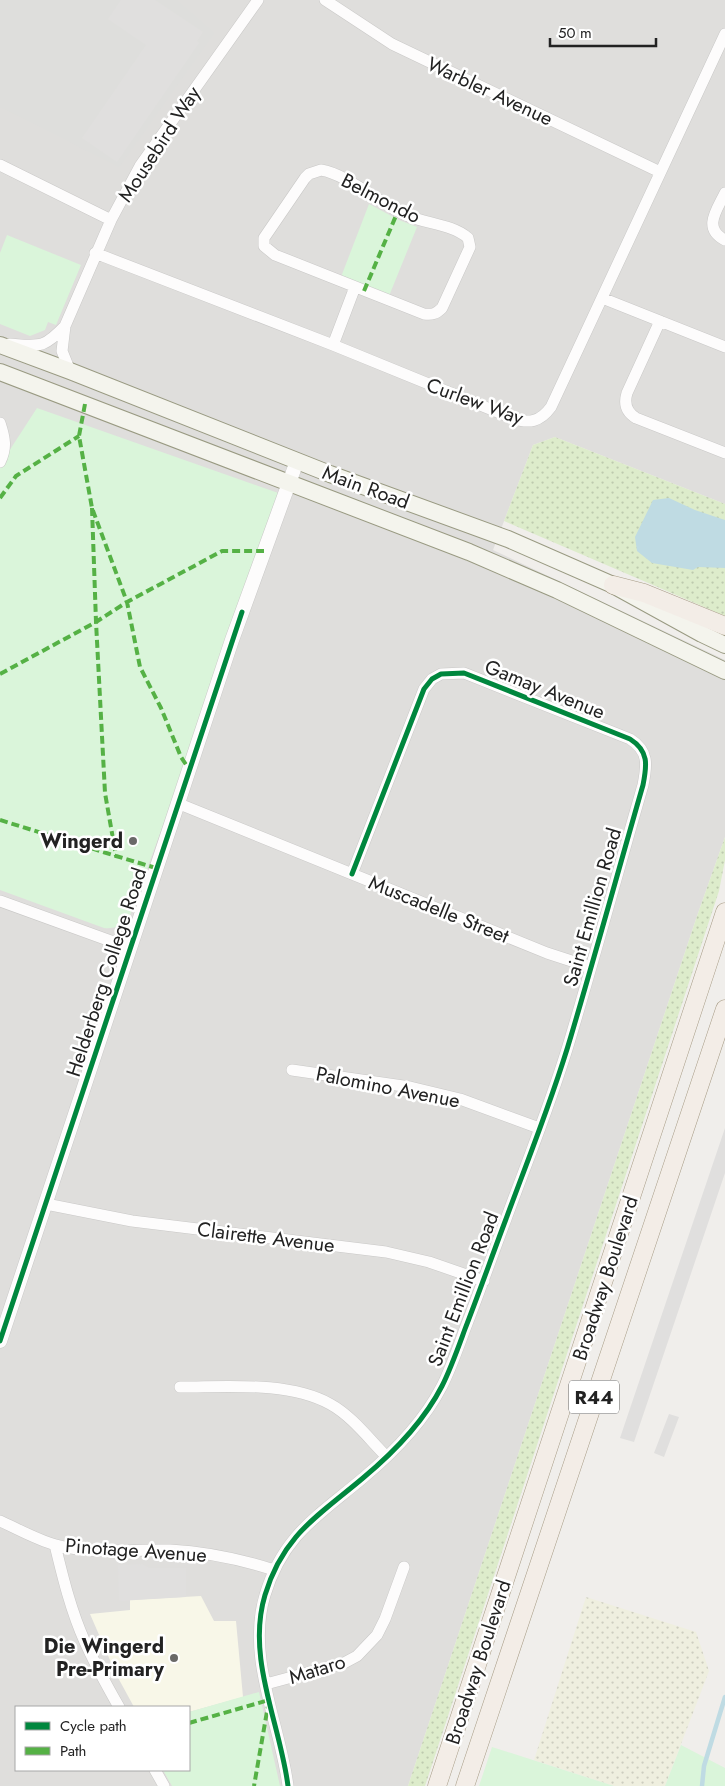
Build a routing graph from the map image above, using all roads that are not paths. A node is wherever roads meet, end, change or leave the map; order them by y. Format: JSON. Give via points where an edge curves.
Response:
{"nodes":[{"id":1,"x":258,"y":0,"type":"edge"},
{"id":2,"x":325,"y":0,"type":"edge"},
{"id":3,"x":725,"y":34,"type":"edge"},
{"id":4,"x":722,"y":48,"type":"edge"},
{"id":5,"x":0,"y":165,"type":"edge"},
{"id":6,"x":660,"y":172,"type":"junction"},
{"id":7,"x":725,"y":193,"type":"edge"},
{"id":8,"x":111,"y":220,"type":"junction"},
{"id":9,"x":725,"y":240,"type":"edge"},
{"id":10,"x":95,"y":253,"type":"junction"},
{"id":11,"x":355,"y":287,"type":"junction"},
{"id":12,"x":602,"y":298,"type":"junction"},
{"id":13,"x":660,"y":321,"type":"junction"},
{"id":14,"x":65,"y":326,"type":"junction"},
{"id":15,"x":0,"y":344,"type":"edge"},
{"id":16,"x":333,"y":345,"type":"junction"},
{"id":17,"x":725,"y":347,"type":"edge"},
{"id":18,"x":70,"y":371,"type":"junction"},
{"id":19,"x":0,"y":372,"type":"edge"},
{"id":20,"x":0,"y":423,"type":"edge"},
{"id":21,"x":725,"y":453,"type":"edge"},
{"id":22,"x":297,"y":461,"type":"junction"},
{"id":23,"x":0,"y":462,"type":"edge"},
{"id":24,"x":289,"y":482,"type":"junction"},
{"id":25,"x":613,"y":585,"type":"junction"},
{"id":26,"x":725,"y":626,"type":"edge"},
{"id":27,"x":725,"y":644,"type":"edge"},
{"id":28,"x":725,"y":671,"type":"edge"},
{"id":29,"x":644,"y":752,"type":"joint"},
{"id":30,"x":177,"y":804,"type":"junction"},
{"id":31,"x":352,"y":874,"type":"junction"},
{"id":32,"x":0,"y":902,"type":"edge"},
{"id":33,"x":725,"y":912,"type":"edge"},
{"id":34,"x":130,"y":948,"type":"junction"},
{"id":35,"x":590,"y":967,"type":"junction"},
{"id":36,"x":725,"y":1009,"type":"edge"},
{"id":37,"x":292,"y":1070,"type":"dead end"},
{"id":38,"x":539,"y":1128,"type":"junction"},
{"id":39,"x":46,"y":1204,"type":"junction"},
{"id":40,"x":484,"y":1281,"type":"junction"},
{"id":41,"x":0,"y":1341,"type":"edge"},
{"id":42,"x":180,"y":1387,"type":"dead end"},
{"id":43,"x":386,"y":1456,"type":"junction"},
{"id":44,"x":0,"y":1521,"type":"edge"},
{"id":45,"x":55,"y":1545,"type":"junction"},
{"id":46,"x":404,"y":1567,"type":"dead end"},
{"id":47,"x":274,"y":1570,"type":"junction"},
{"id":48,"x":266,"y":1684,"type":"junction"},
{"id":49,"x":118,"y":1706,"type":"edge"},
{"id":50,"x":156,"y":1771,"type":"edge"},
{"id":51,"x":164,"y":1786,"type":"edge"},
{"id":52,"x":288,"y":1786,"type":"edge"},
{"id":53,"x":437,"y":1786,"type":"edge"},
{"id":54,"x":465,"y":1786,"type":"edge"}],
"edges":[{"from":1,"to":8,"type":"street","name":"Mousebird Way","via":[[140,166]]},
{"from":2,"to":6,"type":"street","name":"Warbler Avenue","via":[[392,44]]},
{"from":3,"to":4,"type":"street","name":"Curlew Way"},
{"from":4,"to":6,"type":"street","name":"Curlew Way"},
{"from":5,"to":8,"type":"street"},
{"from":6,"to":12,"type":"street","name":"Curlew Way"},
{"from":7,"to":9,"type":"street","via":[[712,226],[716,234]]},
{"from":8,"to":10,"type":"street","name":"Mousebird Way"},
{"from":10,"to":14,"type":"street","name":"Mousebird Way"},
{"from":10,"to":16,"type":"street","name":"Curlew Way"},
{"from":11,"to":11,"type":"street","name":"Belmondo","via":[[424,314],[434,314],[442,308],[468,252],[468,238],[456,230],[398,211],[334,174],[314,171],[305,178],[264,238],[264,246],[275,255]]},
{"from":11,"to":16,"type":"street"},
{"from":12,"to":13,"type":"street"},
{"from":12,"to":16,"type":"street","name":"Curlew Way","via":[[551,407],[534,421],[512,418]]},
{"from":13,"to":17,"type":"street"},
{"from":13,"to":21,"type":"street","via":[[627,393],[628,410],[636,418]]},
{"from":14,"to":15,"type":"street","name":"Mousebird Way","via":[[43,345]]},
{"from":14,"to":18,"type":"street","name":"Mousebird Way","via":[[62,351]]},
{"from":15,"to":18,"type":"main road","name":"Main Road"},
{"from":18,"to":22,"type":"main road","name":"Main Road"},
{"from":19,"to":24,"type":"main road","name":"Main Road"},
{"from":20,"to":23,"type":"street","via":[[5,445]]},
{"from":22,"to":24,"type":"street","name":"Helderberg College Road"},
{"from":22,"to":25,"type":"main road","name":"Main Road","via":[[508,539]]},
{"from":24,"to":28,"type":"main road","name":"Main Road","via":[[557,590]]},
{"from":24,"to":30,"type":"street","name":"Helderberg College Road"},
{"from":25,"to":26,"type":"main road","via":[[644,593]]},
{"from":25,"to":27,"type":"main road","name":"Main Road"},
{"from":29,"to":31,"type":"street","name":"Gamay Avenue","via":[[630,739],[488,682],[464,673],[441,674],[424,689]]},
{"from":29,"to":35,"type":"street","name":"Saint Emillion Road","via":[[646,769],[643,785]]},
{"from":30,"to":31,"type":"street","name":"Muscadelle Street"},
{"from":30,"to":34,"type":"street","name":"Helderberg College Road"},
{"from":31,"to":35,"type":"street","name":"Muscadelle Street","via":[[547,953]]},
{"from":32,"to":34,"type":"street"},
{"from":33,"to":53,"type":"main road","name":"Broadway Boulevard","number":"R44"},
{"from":34,"to":39,"type":"street","name":"Helderberg College Road"},
{"from":35,"to":38,"type":"street","name":"Saint Emillion Road"},
{"from":36,"to":54,"type":"main road","name":"Broadway Boulevard","number":"R44"},
{"from":37,"to":38,"type":"street","name":"Palomino Avenue","via":[[410,1087],[460,1099]]},
{"from":38,"to":40,"type":"street","name":"Saint Emillion Road"},
{"from":39,"to":40,"type":"street","name":"Clairette Avenue","via":[[132,1221],[386,1252],[429,1262]]},
{"from":39,"to":41,"type":"street","name":"Helderberg College Road"},
{"from":40,"to":43,"type":"street","name":"Saint Emillion Road","via":[[443,1385],[425,1414]]},
{"from":42,"to":43,"type":"street","via":[[275,1389],[300,1393],[332,1405]]},
{"from":43,"to":47,"type":"street","name":"Saint Emillion Road","via":[[300,1531]]},
{"from":44,"to":45,"type":"street","name":"Pinotage Avenue"},
{"from":45,"to":47,"type":"street","name":"Pinotage Avenue","via":[[103,1551],[171,1550],[212,1554]]},
{"from":45,"to":49,"type":"street","via":[[63,1580],[88,1649]]},
{"from":46,"to":48,"type":"street","name":"Mataro","via":[[377,1635],[357,1656]]},
{"from":47,"to":48,"type":"street","name":"Saint Emillion Road","via":[[261,1608],[259,1625]]},
{"from":48,"to":52,"type":"street","name":"Saint Emillion Road"},
{"from":50,"to":51,"type":"street"}]}
